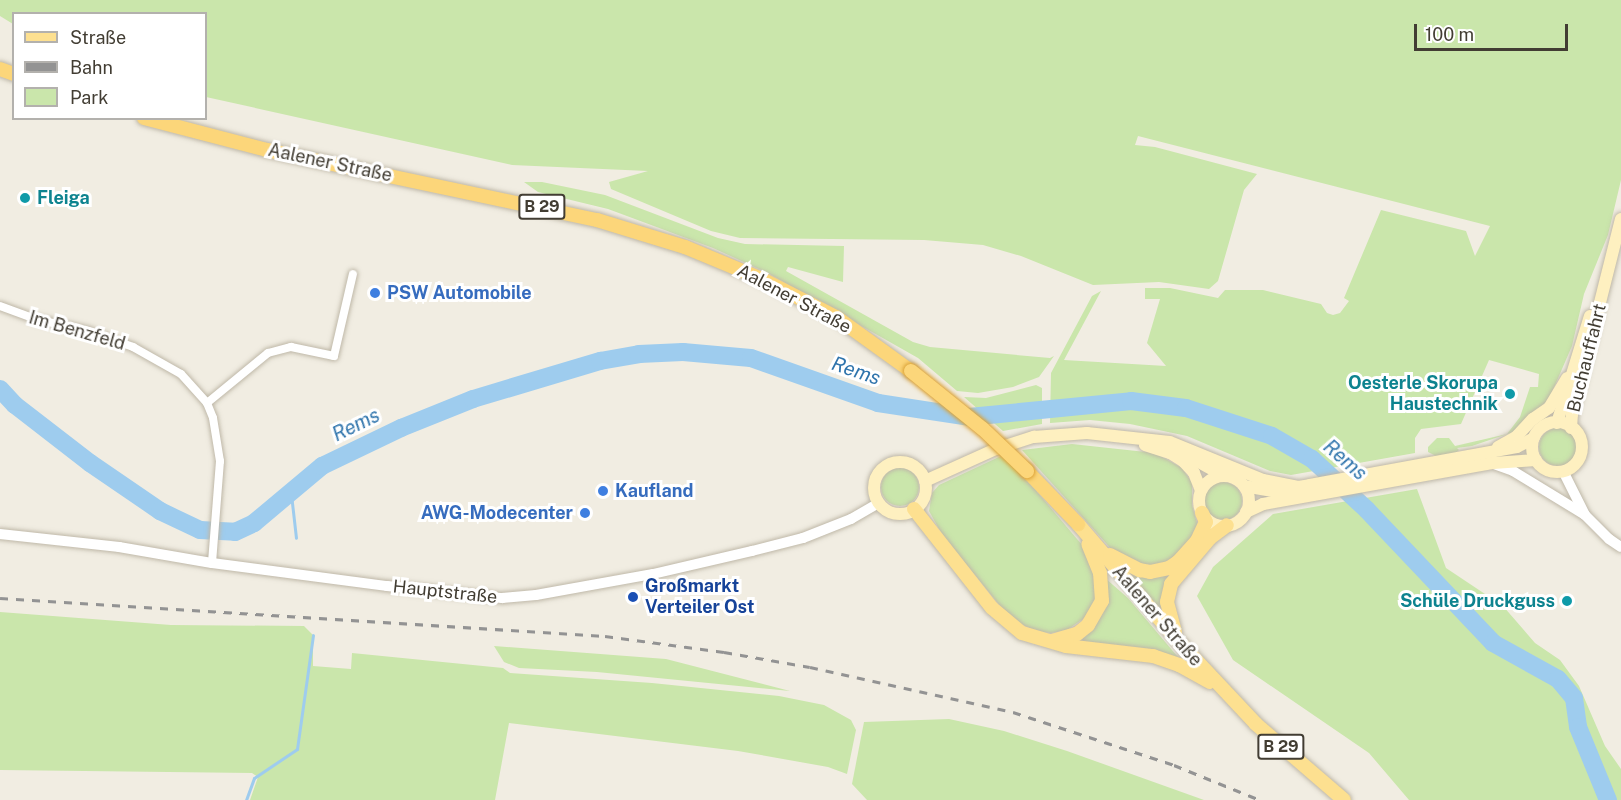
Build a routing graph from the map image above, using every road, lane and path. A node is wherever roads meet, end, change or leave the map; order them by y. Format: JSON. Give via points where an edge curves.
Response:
{"nodes":[{"id":1,"x":152,"y":120,"type":"edge"},
{"id":2,"x":1621,"y":219,"type":"edge"},
{"id":3,"x":353,"y":274,"type":"dead end"},
{"id":4,"x":1604,"y":281,"type":"junction"},
{"id":5,"x":0,"y":306,"type":"edge"},
{"id":6,"x":1577,"y":358,"type":"junction"},
{"id":7,"x":207,"y":403,"type":"junction"},
{"id":8,"x":1557,"y":423,"type":"junction"},
{"id":9,"x":1572,"y":428,"type":"junction"},
{"id":10,"x":1534,"y":438,"type":"junction"},
{"id":11,"x":1156,"y":440,"type":"junction"},
{"id":12,"x":1006,"y":445,"type":"junction"},
{"id":13,"x":1491,"y":458,"type":"junction"},
{"id":14,"x":1536,"y":460,"type":"junction"},
{"id":15,"x":1563,"y":471,"type":"junction"},
{"id":16,"x":1224,"y":476,"type":"junction"},
{"id":17,"x":925,"y":481,"type":"junction"},
{"id":18,"x":1244,"y":486,"type":"junction"},
{"id":19,"x":1201,"y":490,"type":"junction"},
{"id":20,"x":1307,"y":490,"type":"junction"},
{"id":21,"x":879,"y":503,"type":"junction"},
{"id":22,"x":914,"y":510,"type":"junction"},
{"id":23,"x":1246,"y":512,"type":"junction"},
{"id":24,"x":1202,"y":513,"type":"junction"},
{"id":25,"x":1585,"y":515,"type":"junction"},
{"id":26,"x":1078,"y":524,"type":"junction"},
{"id":27,"x":1227,"y":525,"type":"junction"},
{"id":28,"x":0,"y":534,"type":"edge"},
{"id":29,"x":1096,"y":546,"type":"junction"},
{"id":30,"x":1621,"y":547,"type":"edge"},
{"id":31,"x":212,"y":563,"type":"junction"},
{"id":32,"x":1049,"y":642,"type":"junction"},
{"id":33,"x":1181,"y":644,"type":"junction"},
{"id":34,"x":1222,"y":689,"type":"junction"},
{"id":35,"x":1344,"y":800,"type":"edge"}],
"edges":[{"from":1,"to":26,"type":"highway","name":"Aalener Straße","number":"B 29","bridge":true,"via":[[267,150],[597,220],[685,247],[762,279],[836,317],[911,370],[975,422]]},
{"from":2,"to":4,"type":"main road"},
{"from":3,"to":7,"type":"street","via":[[334,356],[291,347],[268,353]]},
{"from":4,"to":6,"type":"main road"},
{"from":4,"to":9,"type":"main road","name":"Buchauffahrt"},
{"from":5,"to":7,"type":"street","name":"Im Benzfeld","via":[[134,347],[181,374]]},
{"from":6,"to":8,"type":"main road"},
{"from":6,"to":13,"type":"main road","via":[[1550,408]]},
{"from":7,"to":31,"type":"street","name":"Im Benzfeld","via":[[220,460]]},
{"from":8,"to":9,"type":"main road"},
{"from":8,"to":10,"type":"main road","via":[[1543,427]]},
{"from":9,"to":15,"type":"main road","via":[[1580,439],[1581,453],[1575,464]]},
{"from":10,"to":13,"type":"main road"},
{"from":10,"to":14,"type":"main road"},
{"from":11,"to":12,"type":"main road","via":[[1064,433]]},
{"from":11,"to":16,"type":"main road"},
{"from":11,"to":20,"type":"main road","via":[[1189,448],[1263,480]]},
{"from":12,"to":17,"type":"main road"},
{"from":12,"to":19,"type":"main road","via":[[1080,440],[1147,445],[1183,461],[1194,473]]},
{"from":13,"to":14,"type":"main road"},
{"from":13,"to":20,"type":"main road","via":[[1368,476]]},
{"from":13,"to":20,"type":"main road","via":[[1380,484]]},
{"from":13,"to":25,"type":"street"},
{"from":14,"to":15,"type":"main road","via":[[1548,470]]},
{"from":15,"to":25,"type":"street"},
{"from":16,"to":18,"type":"main road"},
{"from":16,"to":19,"type":"main road","via":[[1209,481]]},
{"from":17,"to":21,"type":"main road","via":[[909,464],[887,466],[874,487]]},
{"from":17,"to":22,"type":"main road","via":[[924,497]]},
{"from":18,"to":20,"type":"main road","via":[[1262,491]]},
{"from":18,"to":23,"type":"main road","via":[[1248,498]]},
{"from":19,"to":24,"type":"main road"},
{"from":20,"to":23,"type":"main road"},
{"from":21,"to":22,"type":"main road","via":[[899,514]]},
{"from":21,"to":31,"type":"street","name":"Hauptstraße","via":[[803,538],[653,574],[519,597],[483,597]]},
{"from":22,"to":32,"type":"main road","via":[[1002,619],[1022,633]]},
{"from":23,"to":27,"type":"main road"},
{"from":24,"to":27,"type":"main road","via":[[1212,523]]},
{"from":24,"to":29,"type":"main road","via":[[1206,522],[1197,541],[1178,562],[1161,570],[1150,572],[1130,567]]},
{"from":25,"to":30,"type":"street"},
{"from":26,"to":29,"type":"main road","name":"Aalener Straße","number":"B 29"},
{"from":26,"to":32,"type":"main road","via":[[1100,573],[1102,601],[1088,625],[1077,634]]},
{"from":27,"to":33,"type":"main road","via":[[1210,538],[1171,584],[1168,608]]},
{"from":28,"to":31,"type":"street","name":"Hauptstraße","via":[[119,547]]},
{"from":29,"to":33,"type":"main road","name":"Aalener Straße","number":"B 29"},
{"from":32,"to":34,"type":"main road","via":[[1153,656]]},
{"from":33,"to":34,"type":"main road","name":"Aalener Straße","number":"B 29"},
{"from":34,"to":35,"type":"main road","name":"Aalener Straße","number":"B 29","via":[[1284,750]]}]}
